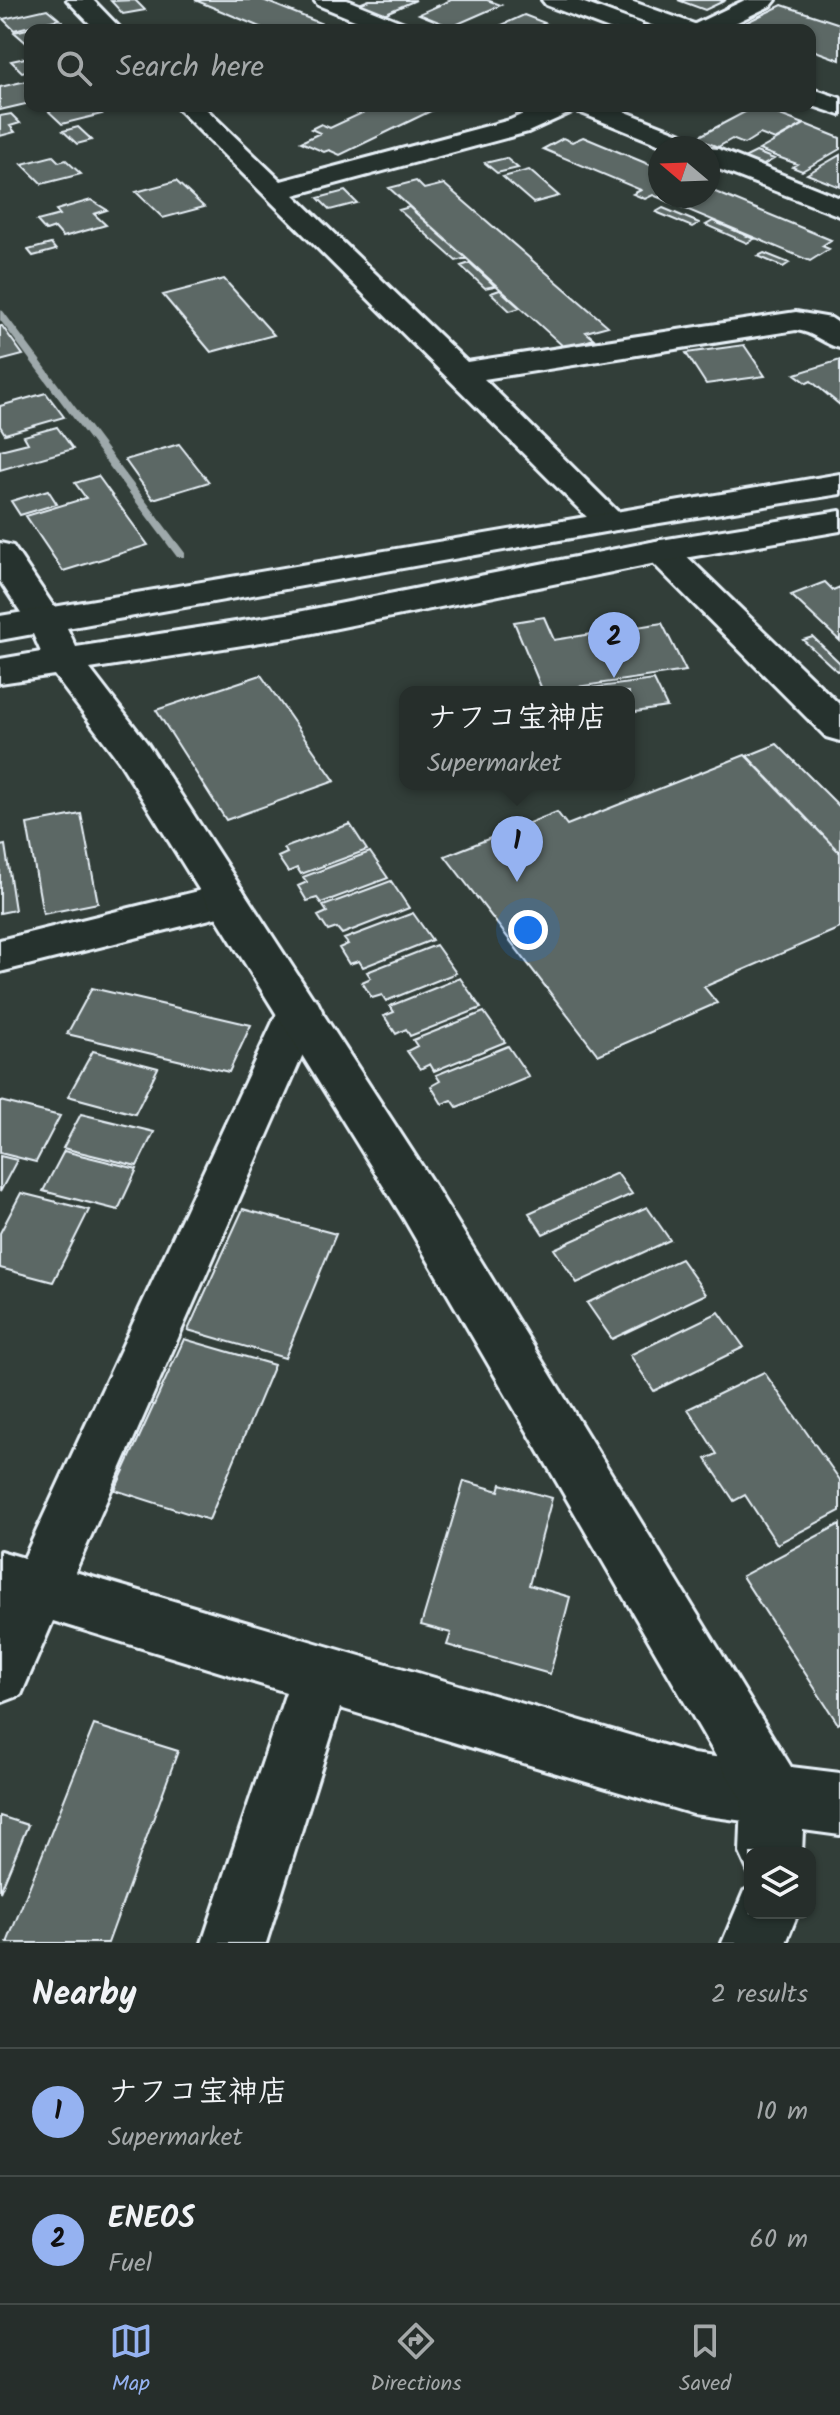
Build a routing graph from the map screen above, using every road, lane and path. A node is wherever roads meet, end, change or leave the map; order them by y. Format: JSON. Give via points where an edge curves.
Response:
{"nodes":[{"id":1,"x":79,"y":0,"type":"edge"},
{"id":2,"x":326,"y":0,"type":"edge"},
{"id":3,"x":554,"y":0,"type":"edge"},
{"id":4,"x":606,"y":0,"type":"edge"},
{"id":5,"x":764,"y":0,"type":"edge"},
{"id":6,"x":104,"y":24,"type":"edge"},
{"id":7,"x":385,"y":24,"type":"edge"},
{"id":8,"x":618,"y":24,"type":"edge"},
{"id":9,"x":672,"y":24,"type":"edge"},
{"id":10,"x":714,"y":24,"type":"edge"},
{"id":11,"x":816,"y":77,"type":"edge"},
{"id":12,"x":840,"y":86,"type":"edge"},
{"id":13,"x":816,"y":98,"type":"edge"},
{"id":14,"x":840,"y":107,"type":"edge"},
{"id":15,"x":194,"y":112,"type":"edge"},
{"id":16,"x":550,"y":112,"type":"edge"},
{"id":17,"x":603,"y":112,"type":"edge"},
{"id":18,"x":662,"y":136,"type":"edge"},
{"id":19,"x":720,"y":160,"type":"edge"},
{"id":20,"x":277,"y":191,"type":"junction"},
{"id":21,"x":840,"y":208,"type":"edge"},
{"id":22,"x":840,"y":339,"type":"edge"},
{"id":23,"x":460,"y":373,"type":"junction"},
{"id":24,"x":840,"y":484,"type":"edge"},
{"id":25,"x":610,"y":521,"type":"junction"},
{"id":26,"x":840,"y":521,"type":"edge"},
{"id":27,"x":661,"y":551,"type":"junction"},
{"id":28,"x":0,"y":554,"type":"edge"},
{"id":29,"x":45,"y":621,"type":"junction"},
{"id":30,"x":0,"y":628,"type":"edge"},
{"id":31,"x":64,"y":661,"type":"junction"},
{"id":32,"x":0,"y":671,"type":"edge"},
{"id":33,"x":840,"y":728,"type":"edge"},
{"id":34,"x":227,"y":900,"type":"junction"},
{"id":35,"x":0,"y":956,"type":"edge"},
{"id":36,"x":300,"y":1011,"type":"junction"},
{"id":37,"x":19,"y":1584,"type":"edge"},
{"id":38,"x":322,"y":1673,"type":"junction"},
{"id":39,"x":0,"y":1674,"type":"edge"},
{"id":40,"x":840,"y":1804,"type":"edge"},
{"id":41,"x":772,"y":1824,"type":"edge"},
{"id":42,"x":764,"y":1919,"type":"edge"},
{"id":43,"x":234,"y":1943,"type":"edge"},
{"id":44,"x":754,"y":1943,"type":"edge"}],
"edges":[{"from":1,"to":6,"type":"street"},
{"from":2,"to":7,"type":"street"},
{"from":3,"to":8,"type":"street"},
{"from":4,"to":9,"type":"street"},
{"from":5,"to":10,"type":"street"},
{"from":11,"to":12,"type":"street"},
{"from":13,"to":14,"type":"street"},
{"from":15,"to":20,"type":"street"},
{"from":16,"to":20,"type":"street","via":[[519,126]]},
{"from":17,"to":18,"type":"street"},
{"from":19,"to":21,"type":"street"},
{"from":20,"to":23,"type":"street"},
{"from":22,"to":23,"type":"street","via":[[820,324],[796,321]]},
{"from":23,"to":25,"type":"street"},
{"from":24,"to":25,"type":"street"},
{"from":25,"to":29,"type":"street"},
{"from":26,"to":27,"type":"street"},
{"from":27,"to":31,"type":"street","via":[[293,625]]},
{"from":27,"to":33,"type":"street"},
{"from":28,"to":29,"type":"street"},
{"from":29,"to":30,"type":"street"},
{"from":29,"to":31,"type":"street"},
{"from":31,"to":32,"type":"street"},
{"from":31,"to":34,"type":"street","via":[[133,752]]},
{"from":34,"to":35,"type":"street"},
{"from":34,"to":36,"type":"street"},
{"from":36,"to":37,"type":"street"},
{"from":36,"to":41,"type":"street","via":[[421,1205]]},
{"from":37,"to":38,"type":"street"},
{"from":37,"to":39,"type":"street"},
{"from":38,"to":41,"type":"street","via":[[693,1784]]},
{"from":38,"to":43,"type":"street"},
{"from":40,"to":41,"type":"street"},
{"from":42,"to":44,"type":"street"}]}
